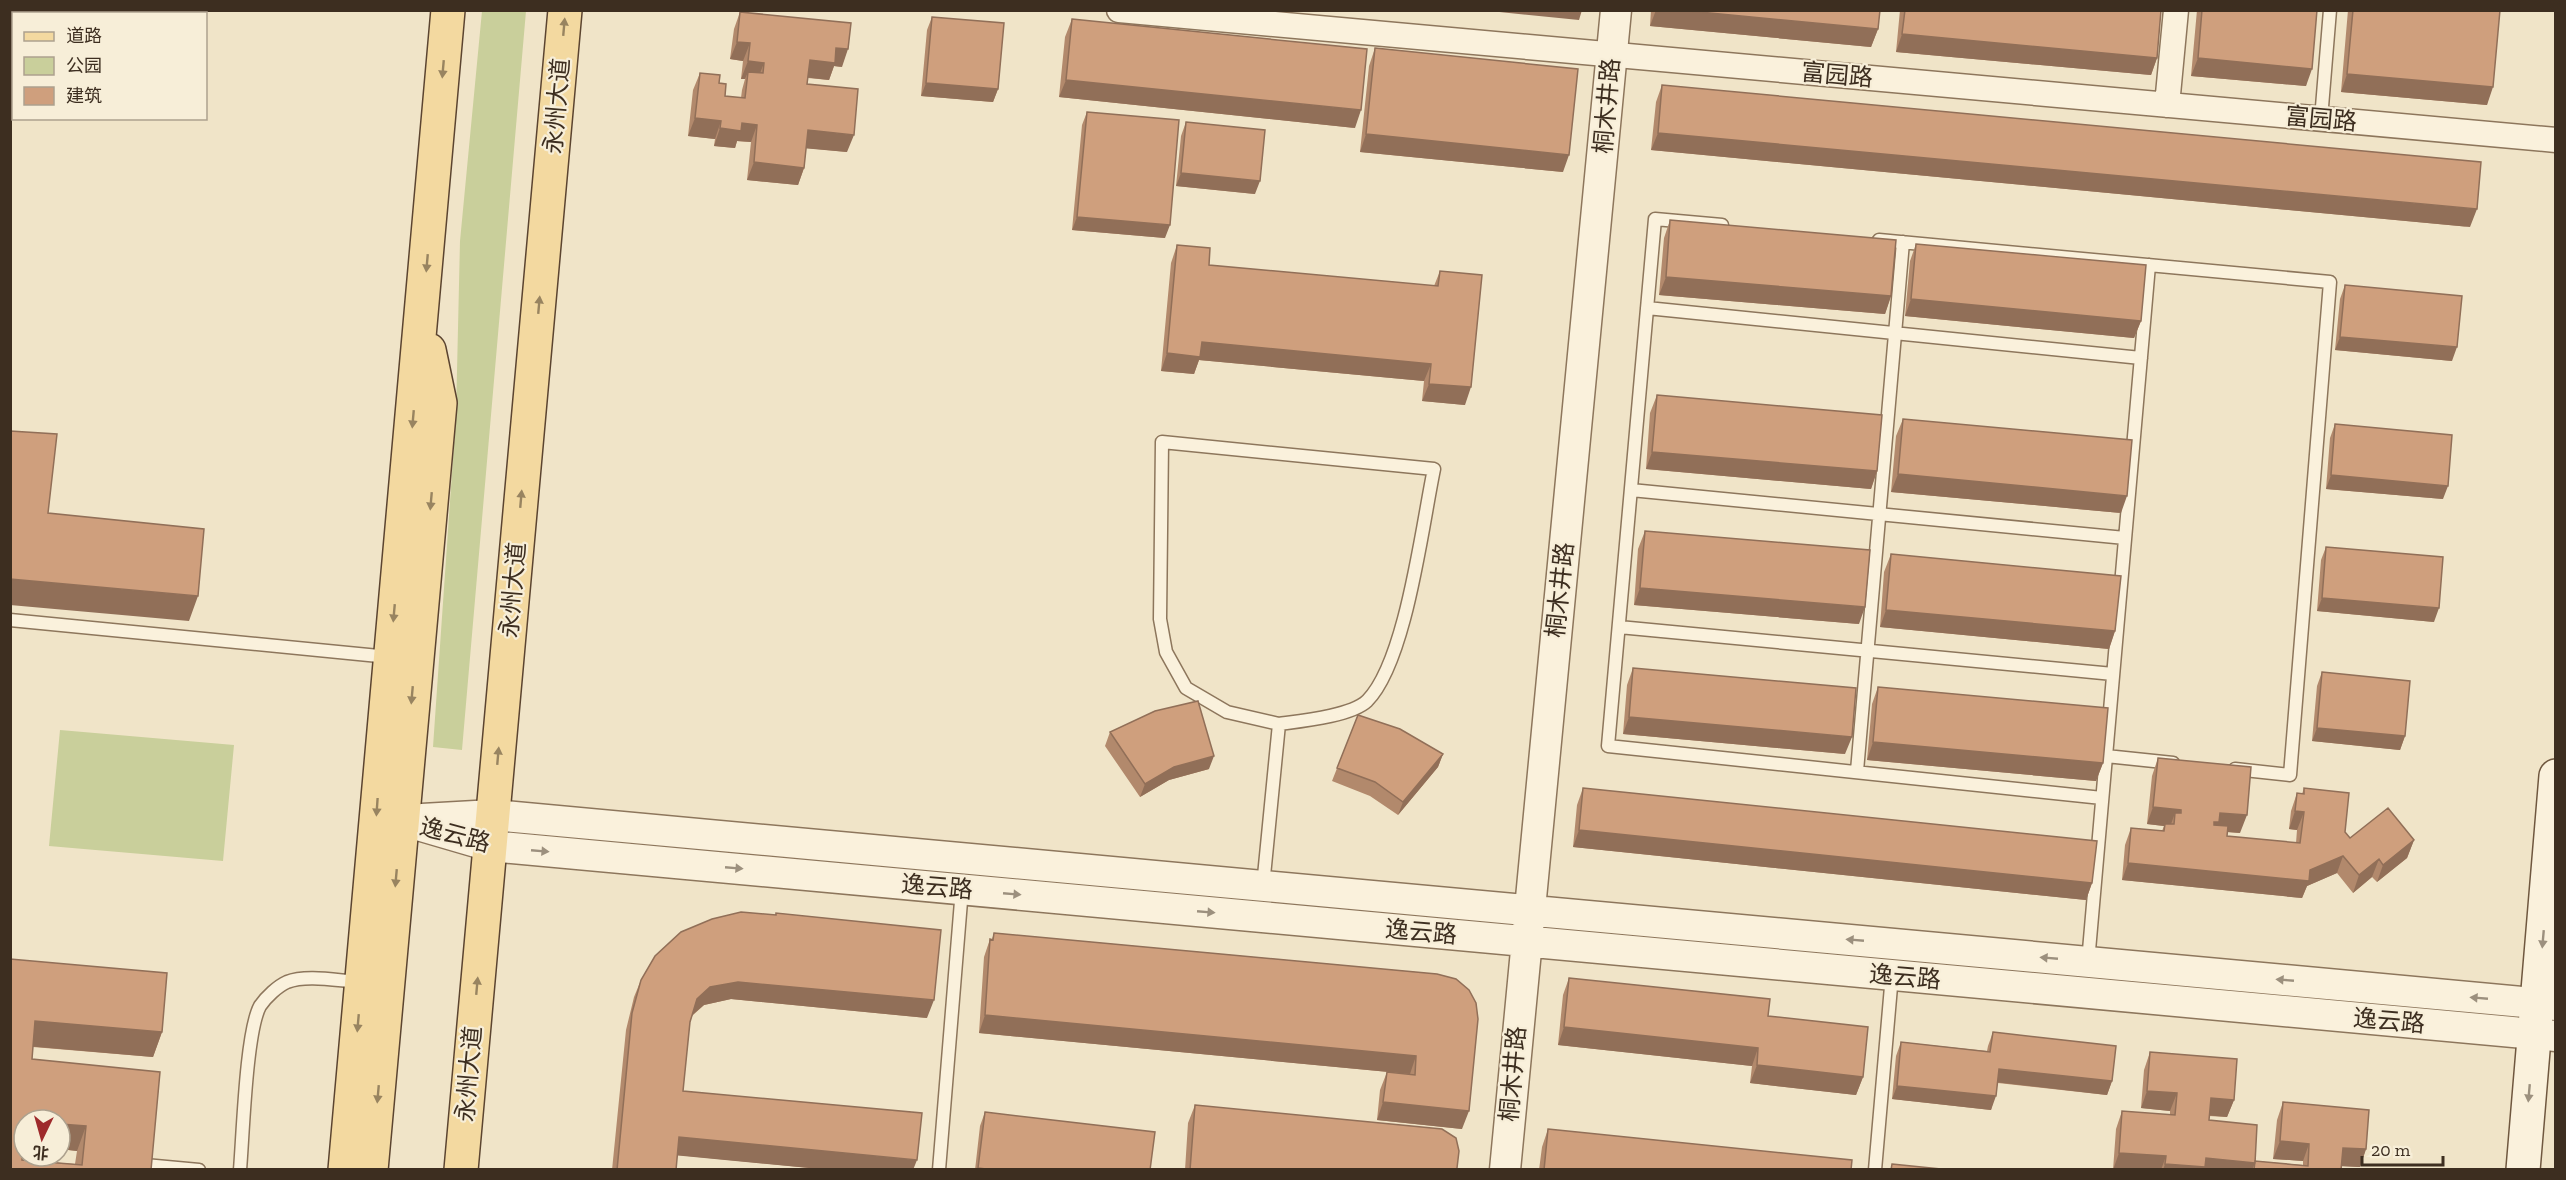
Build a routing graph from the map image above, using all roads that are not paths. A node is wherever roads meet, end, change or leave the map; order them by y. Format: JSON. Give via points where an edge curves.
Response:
{"nodes":[{"id":1,"x":448,"y":10,"type":"edge"},
{"id":2,"x":565,"y":10,"type":"edge"},
{"id":3,"x":1119,"y":10,"type":"edge"},
{"id":4,"x":1616,"y":10,"type":"edge"},
{"id":5,"x":2176,"y":10,"type":"edge"},
{"id":6,"x":2330,"y":10,"type":"edge"},
{"id":7,"x":1612,"y":55,"type":"junction"},
{"id":8,"x":2168,"y":105,"type":"junction"},
{"id":9,"x":2321,"y":119,"type":"junction"},
{"id":10,"x":2556,"y":140,"type":"edge"},
{"id":11,"x":1738,"y":226,"type":"edge"},
{"id":12,"x":1868,"y":238,"type":"edge"},
{"id":13,"x":1904,"y":242,"type":"junction"},
{"id":14,"x":2149,"y":265,"type":"junction"},
{"id":15,"x":1647,"y":308,"type":"junction"},
{"id":16,"x":422,"y":319,"type":"junction"},
{"id":17,"x":1895,"y":333,"type":"junction"},
{"id":18,"x":2141,"y":358,"type":"junction"},
{"id":19,"x":1630,"y":490,"type":"junction"},
{"id":20,"x":1880,"y":515,"type":"junction"},
{"id":21,"x":2125,"y":538,"type":"junction"},
{"id":22,"x":10,"y":620,"type":"edge"},
{"id":23,"x":1618,"y":627,"type":"junction"},
{"id":24,"x":1868,"y":651,"type":"junction"},
{"id":25,"x":390,"y":657,"type":"junction"},
{"id":26,"x":2113,"y":674,"type":"junction"},
{"id":27,"x":1279,"y":724,"type":"junction"},
{"id":28,"x":2106,"y":756,"type":"junction"},
{"id":29,"x":2187,"y":764,"type":"edge"},
{"id":30,"x":2221,"y":768,"type":"edge"},
{"id":31,"x":1857,"y":771,"type":"junction"},
{"id":32,"x":2556,"y":776,"type":"edge"},
{"id":33,"x":2102,"y":798,"type":"junction"},
{"id":34,"x":2554,"y":811,"type":"edge"},
{"id":35,"x":401,"y":820,"type":"junction"},
{"id":36,"x":492,"y":830,"type":"junction"},
{"id":37,"x":1263,"y":886,"type":"junction"},
{"id":38,"x":962,"y":890,"type":"junction"},
{"id":39,"x":1528,"y":910,"type":"junction"},
{"id":40,"x":1525,"y":942,"type":"junction"},
{"id":41,"x":2088,"y":962,"type":"junction"},
{"id":42,"x":1892,"y":975,"type":"junction"},
{"id":43,"x":362,"y":982,"type":"junction"},
{"id":44,"x":2546,"y":1020,"type":"edge"},
{"id":45,"x":145,"y":1165,"type":"edge"},
{"id":46,"x":200,"y":1170,"type":"edge"},
{"id":47,"x":240,"y":1170,"type":"edge"},
{"id":48,"x":345,"y":1170,"type":"edge"},
{"id":49,"x":371,"y":1170,"type":"edge"},
{"id":50,"x":460,"y":1170,"type":"edge"},
{"id":51,"x":939,"y":1170,"type":"edge"},
{"id":52,"x":1505,"y":1170,"type":"edge"},
{"id":53,"x":1875,"y":1170,"type":"edge"},
{"id":54,"x":2523,"y":1170,"type":"edge"}],
"edges":[{"from":1,"to":16,"type":"main road","one_way":true},
{"from":36,"to":2,"type":"main road","name":"永州大道","one_way":true},
{"from":3,"to":7,"type":"street","name":"富园路"},
{"from":4,"to":7,"type":"street","name":"桐木井路"},
{"from":5,"to":8,"type":"street"},
{"from":6,"to":9,"type":"lane"},
{"from":7,"to":8,"type":"street","name":"富园路"},
{"from":7,"to":39,"type":"street","name":"桐木井路"},
{"from":8,"to":9,"type":"street","name":"富园路"},
{"from":9,"to":10,"type":"street","name":"富园路"},
{"from":11,"to":15,"type":"lane","via":[[1655,219]]},
{"from":12,"to":13,"type":"lane"},
{"from":13,"to":14,"type":"lane"},
{"from":13,"to":17,"type":"lane"},
{"from":14,"to":18,"type":"lane"},
{"from":14,"to":30,"type":"lane","via":[[2330,282],[2290,775]]},
{"from":15,"to":17,"type":"lane"},
{"from":15,"to":19,"type":"lane"},
{"from":16,"to":25,"type":"main road","one_way":true},
{"from":16,"to":35,"type":"main road","one_way":true,"via":[[440,403]]},
{"from":17,"to":18,"type":"lane"},
{"from":17,"to":20,"type":"lane"},
{"from":18,"to":21,"type":"lane"},
{"from":19,"to":20,"type":"lane"},
{"from":19,"to":23,"type":"lane"},
{"from":20,"to":21,"type":"lane"},
{"from":20,"to":24,"type":"lane"},
{"from":21,"to":26,"type":"lane"},
{"from":22,"to":25,"type":"lane"},
{"from":23,"to":24,"type":"lane"},
{"from":23,"to":31,"type":"lane","via":[[1608,746]]},
{"from":24,"to":26,"type":"lane"},
{"from":24,"to":31,"type":"lane"},
{"from":25,"to":43,"type":"main road","one_way":true},
{"from":26,"to":28,"type":"lane"},
{"from":27,"to":27,"type":"lane","via":[[1327,717],[1366,702],[1387,674],[1400,637],[1434,469],[1162,442],[1160,619],[1166,652],[1186,688],[1227,712]]},
{"from":27,"to":37,"type":"lane"},
{"from":28,"to":29,"type":"lane"},
{"from":28,"to":33,"type":"lane"},
{"from":31,"to":33,"type":"lane"},
{"from":32,"to":34,"type":"main road"},
{"from":33,"to":41,"type":"lane"},
{"from":34,"to":44,"type":"main road","one_way":true},
{"from":35,"to":36,"type":"street","name":"逸云路"},
{"from":35,"to":49,"type":"main road","one_way":true},
{"from":36,"to":37,"type":"street","name":"逸云路"},
{"from":36,"to":38,"type":"street","name":"逸云路","one_way":true},
{"from":50,"to":36,"type":"main road","name":"永州大道","one_way":true},
{"from":37,"to":39,"type":"street","name":"逸云路"},
{"from":38,"to":40,"type":"street","name":"逸云路","one_way":true},
{"from":38,"to":51,"type":"lane"},
{"from":39,"to":40,"type":"street","name":"桐木井路"},
{"from":41,"to":39,"type":"street","name":"逸云路","one_way":true},
{"from":40,"to":42,"type":"street","name":"逸云路"},
{"from":40,"to":52,"type":"street","name":"桐木井路"},
{"from":44,"to":41,"type":"street","name":"逸云路","one_way":true},
{"from":42,"to":44,"type":"street","name":"逸云路"},
{"from":42,"to":53,"type":"lane"},
{"from":43,"to":47,"type":"lane","via":[[298,979],[280,987],[260,1006],[251,1044]]},
{"from":43,"to":48,"type":"main road","one_way":true},
{"from":44,"to":54,"type":"main road","one_way":true},
{"from":45,"to":46,"type":"lane"}]}
